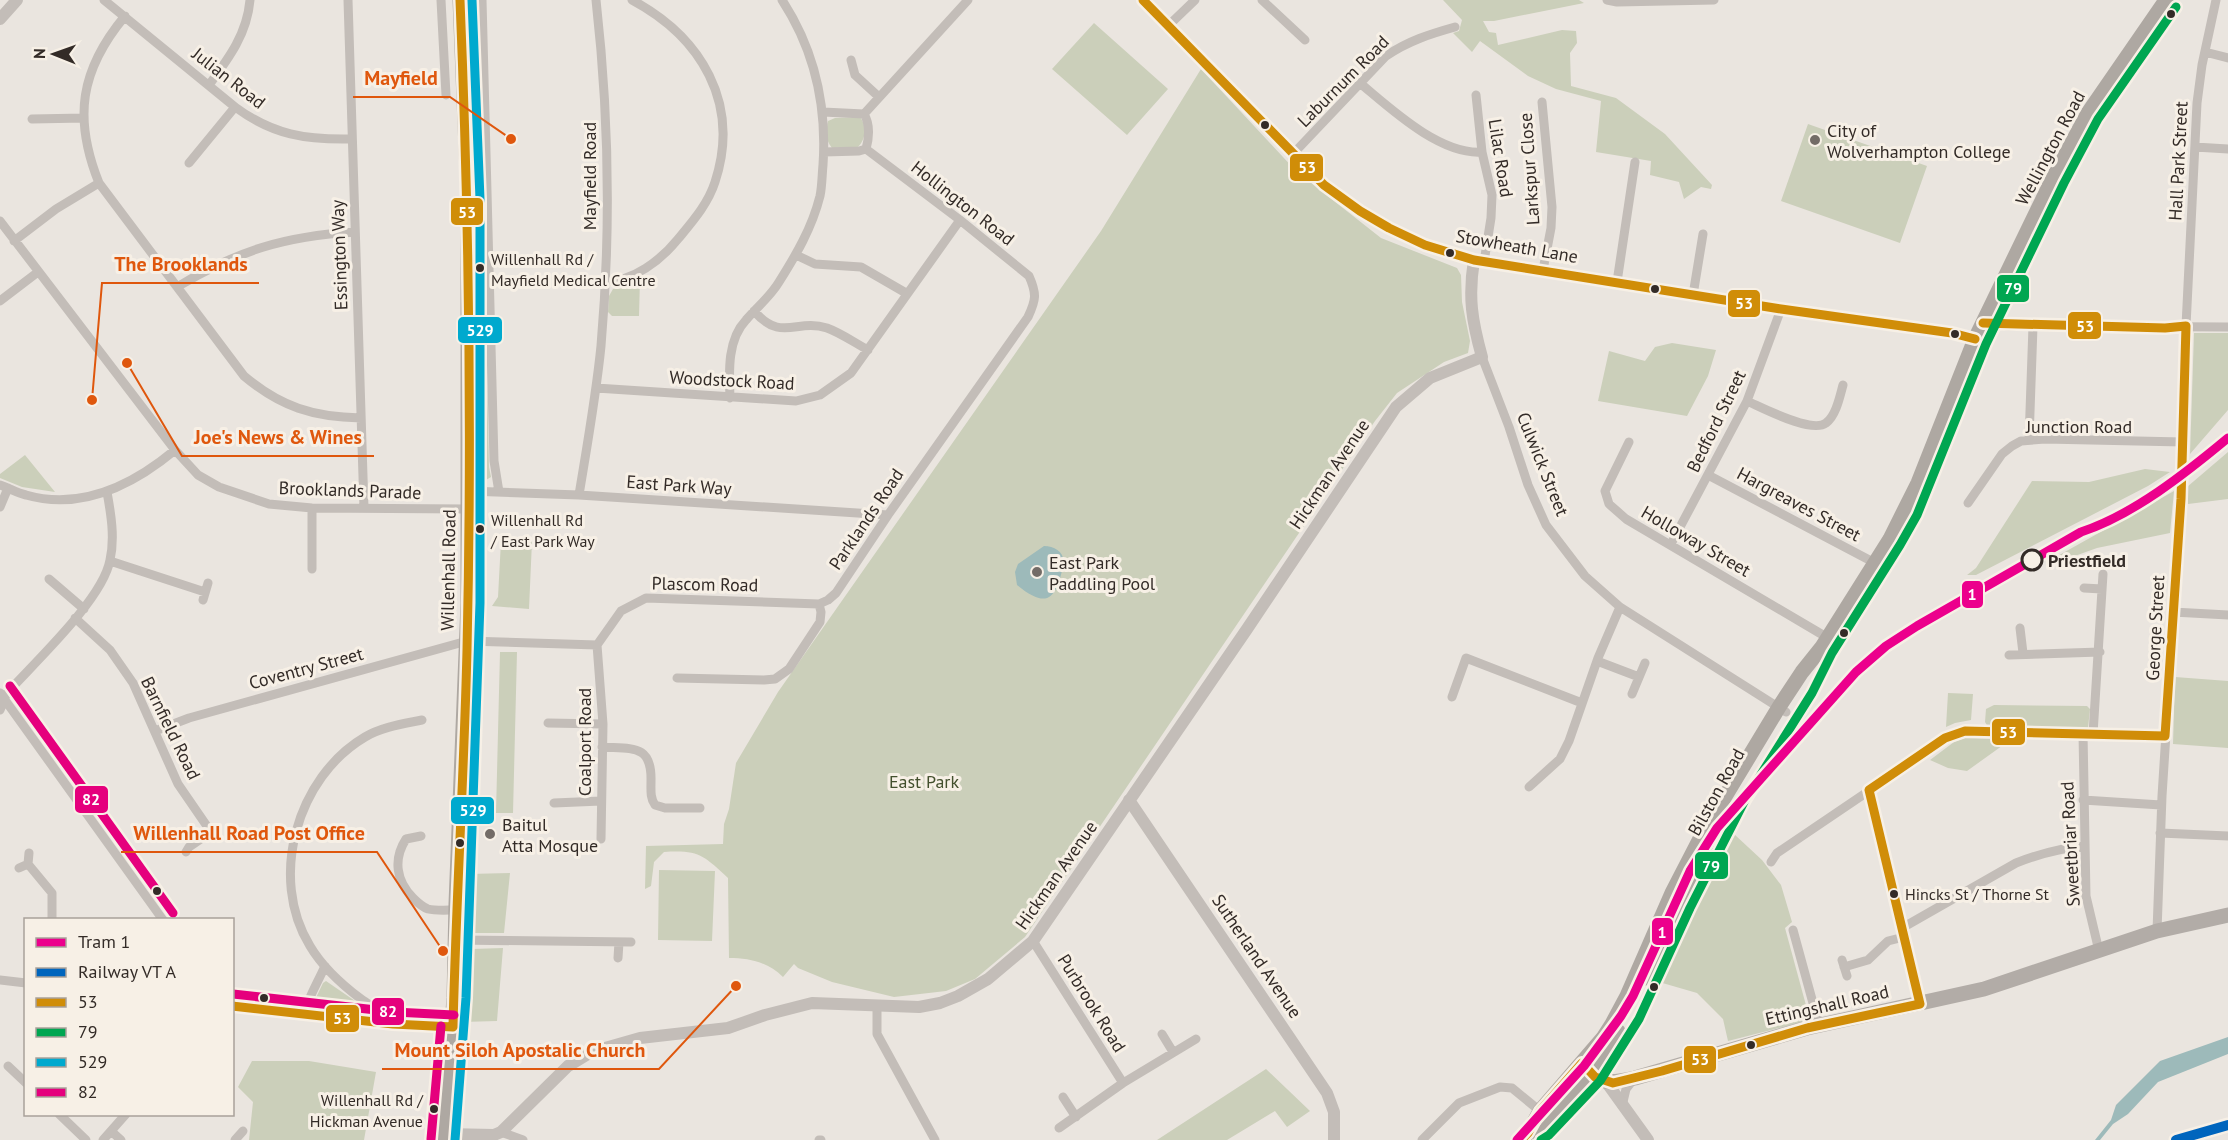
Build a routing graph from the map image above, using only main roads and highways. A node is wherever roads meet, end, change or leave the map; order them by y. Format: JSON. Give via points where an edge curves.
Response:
{"nodes":[{"id":1,"x":460,"y":0,"type":"edge"},
{"id":2,"x":2166,"y":0,"type":"edge"},
{"id":3,"x":1983,"y":323,"type":"joint"},
{"id":4,"x":2228,"y":915,"type":"edge"},
{"id":5,"x":1586,"y":1069,"type":"junction"},
{"id":6,"x":1524,"y":1136,"type":"edge"},
{"id":7,"x":439,"y":1138,"type":"edge"}],
"edges":[{"from":1,"to":7,"type":"highway","name":"Willenhall Road","via":[[468,199],[467,641],[453,1027]]},
{"from":2,"to":3,"type":"highway","name":"Wellington Road","via":[[2088,113]]},
{"from":3,"to":5,"type":"highway","name":"Bilston Road","via":[[1918,483],[1890,539],[1807,678],[1782,710],[1735,794],[1629,1013]]},
{"from":4,"to":5,"type":"main road","name":"Ettingshall Road","via":[[2157,931],[1984,989],[1819,1025],[1635,1078],[1607,1083]]},
{"from":5,"to":6,"type":"highway","name":"Bilston Road","via":[[1540,1110]]},
{"from":5,"to":6,"type":"highway","name":"Bilston Road","via":[[1540,1127]]}]}
